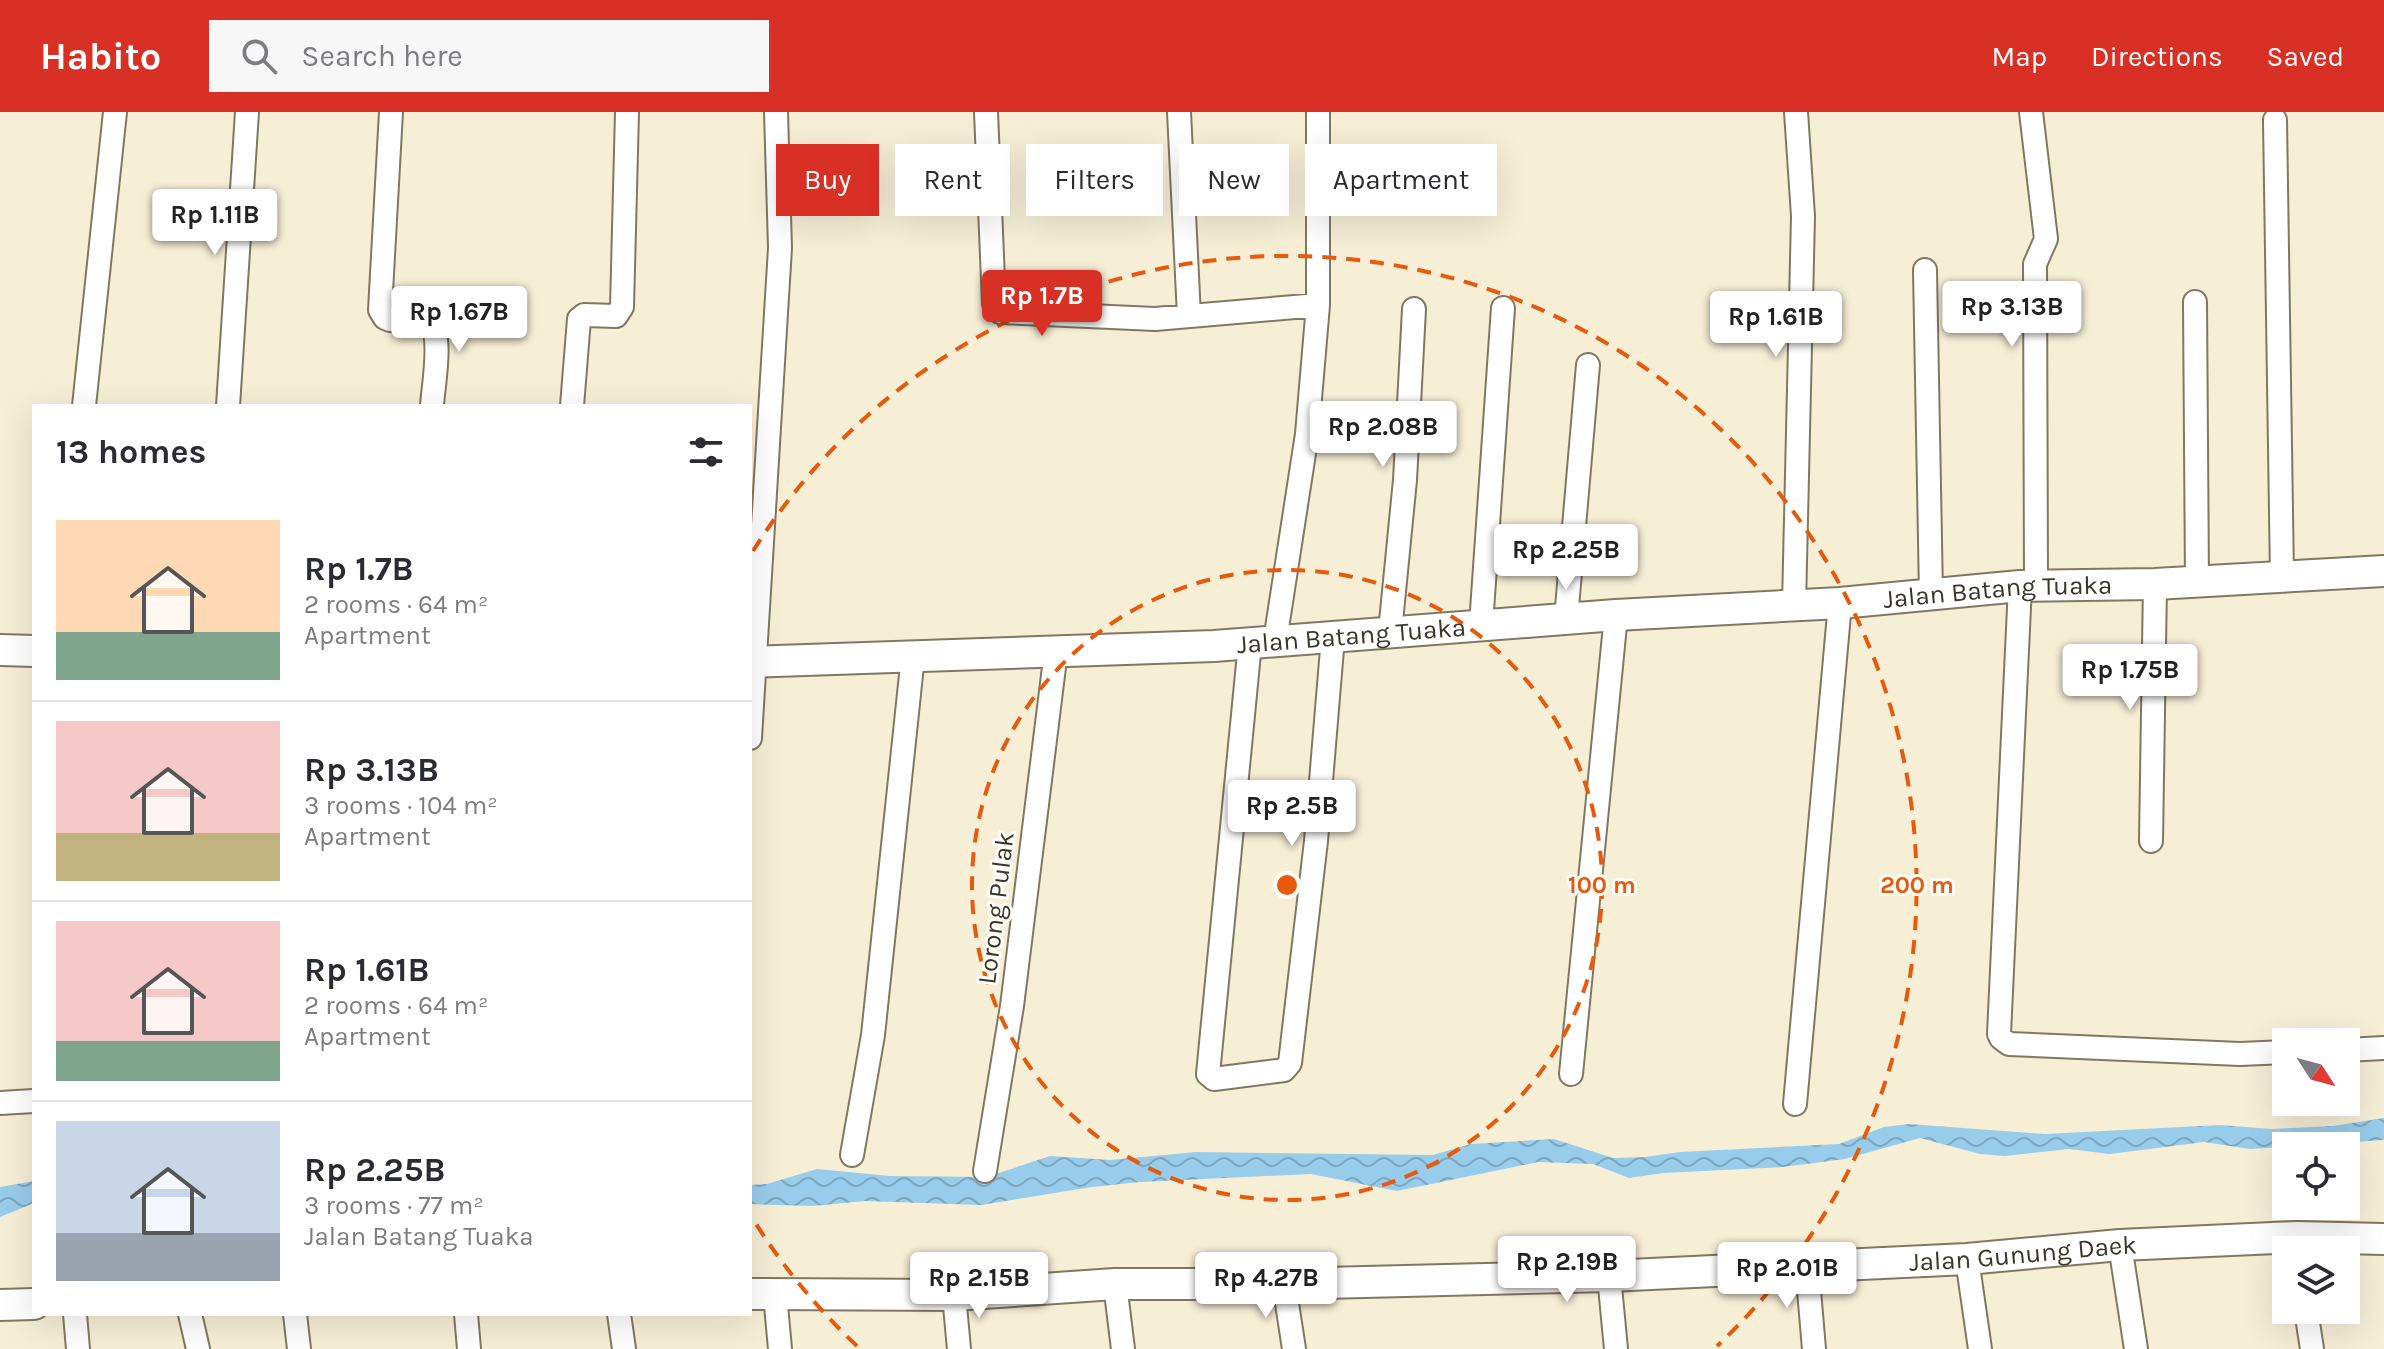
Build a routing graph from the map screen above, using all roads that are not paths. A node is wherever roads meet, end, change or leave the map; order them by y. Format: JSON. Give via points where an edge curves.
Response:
{"nodes":[{"id":1,"x":115,"y":112,"type":"edge"},
{"id":2,"x":247,"y":112,"type":"edge"},
{"id":3,"x":391,"y":112,"type":"edge"},
{"id":4,"x":627,"y":112,"type":"edge"},
{"id":5,"x":776,"y":112,"type":"edge"},
{"id":6,"x":986,"y":112,"type":"edge"},
{"id":7,"x":1179,"y":112,"type":"edge"},
{"id":8,"x":1318,"y":112,"type":"edge"},
{"id":9,"x":1796,"y":112,"type":"edge"},
{"id":10,"x":2031,"y":112,"type":"edge"},
{"id":11,"x":2275,"y":120,"type":"dead end"},
{"id":12,"x":1925,"y":270,"type":"dead end"},
{"id":13,"x":2195,"y":302,"type":"dead end"},
{"id":14,"x":1318,"y":305,"type":"junction"},
{"id":15,"x":1503,"y":308,"type":"dead end"},
{"id":16,"x":1414,"y":309,"type":"dead end"},
{"id":17,"x":1189,"y":316,"type":"junction"},
{"id":18,"x":1588,"y":365,"type":"dead end"},
{"id":19,"x":84,"y":404,"type":"edge"},
{"id":20,"x":228,"y":404,"type":"edge"},
{"id":21,"x":432,"y":404,"type":"edge"},
{"id":22,"x":572,"y":404,"type":"edge"},
{"id":23,"x":2384,"y":571,"type":"edge"},
{"id":24,"x":2282,"y":577,"type":"junction"},
{"id":25,"x":2197,"y":582,"type":"junction"},
{"id":26,"x":2155,"y":584,"type":"junction"},
{"id":27,"x":2028,"y":586,"type":"junction"},
{"id":28,"x":1931,"y":594,"type":"junction"},
{"id":29,"x":1840,"y":603,"type":"junction"},
{"id":30,"x":1794,"y":605,"type":"junction"},
{"id":31,"x":1616,"y":615,"type":"junction"},
{"id":32,"x":1566,"y":619,"type":"junction"},
{"id":33,"x":1481,"y":625,"type":"junction"},
{"id":34,"x":1390,"y":632,"type":"junction"},
{"id":35,"x":1333,"y":637,"type":"junction"},
{"id":36,"x":1262,"y":642,"type":"junction"},
{"id":37,"x":0,"y":650,"type":"edge"},
{"id":38,"x":32,"y":651,"type":"edge"},
{"id":39,"x":1056,"y":651,"type":"junction"},
{"id":40,"x":913,"y":656,"type":"junction"},
{"id":41,"x":753,"y":662,"type":"edge"},
{"id":42,"x":752,"y":687,"type":"edge"},
{"id":43,"x":2151,"y":841,"type":"dead end"},
{"id":44,"x":2384,"y":1048,"type":"edge"},
{"id":45,"x":2360,"y":1049,"type":"edge"},
{"id":46,"x":2272,"y":1053,"type":"edge"},
{"id":47,"x":1571,"y":1074,"type":"dead end"},
{"id":48,"x":32,"y":1101,"type":"edge"},
{"id":49,"x":0,"y":1103,"type":"edge"},
{"id":50,"x":1795,"y":1104,"type":"dead end"},
{"id":51,"x":852,"y":1155,"type":"dead end"},
{"id":52,"x":985,"y":1171,"type":"dead end"},
{"id":53,"x":2384,"y":1239,"type":"edge"},
{"id":54,"x":2360,"y":1240,"type":"edge"},
{"id":55,"x":2272,"y":1244,"type":"edge"},
{"id":56,"x":2120,"y":1245,"type":"junction"},
{"id":57,"x":1967,"y":1259,"type":"junction"},
{"id":58,"x":1807,"y":1267,"type":"junction"},
{"id":59,"x":1609,"y":1276,"type":"junction"},
{"id":60,"x":1115,"y":1284,"type":"junction"},
{"id":61,"x":1284,"y":1284,"type":"junction"},
{"id":62,"x":762,"y":1294,"type":"edge"},
{"id":63,"x":954,"y":1295,"type":"junction"},
{"id":64,"x":32,"y":1304,"type":"edge"},
{"id":65,"x":0,"y":1305,"type":"edge"},
{"id":66,"x":75,"y":1316,"type":"edge"},
{"id":67,"x":190,"y":1316,"type":"edge"},
{"id":68,"x":295,"y":1316,"type":"edge"},
{"id":69,"x":466,"y":1316,"type":"edge"},
{"id":70,"x":619,"y":1316,"type":"edge"},
{"id":71,"x":2308,"y":1324,"type":"edge"},
{"id":72,"x":78,"y":1349,"type":"edge"},
{"id":73,"x":198,"y":1349,"type":"edge"},
{"id":74,"x":299,"y":1349,"type":"edge"},
{"id":75,"x":469,"y":1349,"type":"edge"},
{"id":76,"x":624,"y":1349,"type":"edge"},
{"id":77,"x":780,"y":1349,"type":"edge"},
{"id":78,"x":959,"y":1349,"type":"edge"},
{"id":79,"x":1123,"y":1349,"type":"edge"},
{"id":80,"x":1294,"y":1349,"type":"edge"},
{"id":81,"x":1616,"y":1349,"type":"edge"},
{"id":82,"x":1814,"y":1349,"type":"edge"},
{"id":83,"x":1980,"y":1349,"type":"edge"},
{"id":84,"x":2136,"y":1349,"type":"edge"},
{"id":85,"x":2312,"y":1349,"type":"edge"}],
"edges":[{"from":1,"to":19,"type":"street"},
{"from":2,"to":20,"type":"street"},
{"from":3,"to":21,"type":"street","via":[[380,310],[390,320],[433,326],[437,337]]},
{"from":4,"to":22,"type":"street","via":[[622,307],[616,316],[579,319]]},
{"from":5,"to":41,"type":"street","via":[[780,248]]},
{"from":6,"to":17,"type":"street","via":[[996,309],[1006,314]]},
{"from":7,"to":17,"type":"street"},
{"from":8,"to":14,"type":"street"},
{"from":9,"to":30,"type":"street","via":[[1803,216]]},
{"from":10,"to":27,"type":"street","via":[[2046,239],[2035,264]]},
{"from":11,"to":24,"type":"street"},
{"from":12,"to":28,"type":"street"},
{"from":13,"to":25,"type":"street"},
{"from":14,"to":17,"type":"street"},
{"from":14,"to":36,"type":"street","via":[[1307,434]]},
{"from":15,"to":33,"type":"street"},
{"from":16,"to":34,"type":"street"},
{"from":18,"to":32,"type":"street"},
{"from":23,"to":24,"type":"street","name":"Jalan Batang Tuaka"},
{"from":24,"to":25,"type":"street","name":"Jalan Batang Tuaka"},
{"from":25,"to":26,"type":"street","name":"Jalan Batang Tuaka"},
{"from":26,"to":27,"type":"street","name":"Jalan Batang Tuaka"},
{"from":26,"to":43,"type":"street"},
{"from":27,"to":28,"type":"street","name":"Jalan Batang Tuaka"},
{"from":27,"to":46,"type":"street","via":[[2001,1038],[2009,1044]]},
{"from":28,"to":29,"type":"street","name":"Jalan Batang Tuaka"},
{"from":29,"to":30,"type":"street","name":"Jalan Batang Tuaka"},
{"from":29,"to":50,"type":"street"},
{"from":30,"to":31,"type":"street","name":"Jalan Batang Tuaka"},
{"from":31,"to":32,"type":"street","name":"Jalan Batang Tuaka"},
{"from":31,"to":47,"type":"street"},
{"from":32,"to":33,"type":"street","name":"Jalan Batang Tuaka"},
{"from":33,"to":34,"type":"street","name":"Jalan Batang Tuaka"},
{"from":34,"to":35,"type":"street","name":"Jalan Batang Tuaka"},
{"from":35,"to":36,"type":"street","name":"Jalan Batang Tuaka"},
{"from":35,"to":36,"type":"street","via":[[1290,1063],[1284,1070],[1214,1079],[1208,1074]]},
{"from":36,"to":39,"type":"street","name":"Jalan Batang Tuaka"},
{"from":37,"to":38,"type":"street"},
{"from":39,"to":40,"type":"street","name":"Jalan Batang Tuaka"},
{"from":39,"to":52,"type":"street","name":"Lorong Pulak","via":[[1012,1006]]},
{"from":40,"to":41,"type":"street","name":"Jalan Batang Tuaka"},
{"from":40,"to":51,"type":"street","via":[[873,1035]]},
{"from":41,"to":42,"type":"street"},
{"from":44,"to":45,"type":"street"},
{"from":48,"to":49,"type":"street"},
{"from":53,"to":54,"type":"street","name":"Jalan Gunung Daek"},
{"from":55,"to":56,"type":"street","name":"Jalan Gunung Daek"},
{"from":56,"to":57,"type":"street","name":"Jalan Gunung Daek"},
{"from":56,"to":84,"type":"street"},
{"from":57,"to":58,"type":"street","name":"Jalan Gunung Daek"},
{"from":57,"to":83,"type":"street"},
{"from":58,"to":59,"type":"street","name":"Jalan Gunung Daek"},
{"from":58,"to":82,"type":"street"},
{"from":59,"to":61,"type":"street","name":"Jalan Gunung Daek"},
{"from":59,"to":81,"type":"street"},
{"from":60,"to":61,"type":"street","name":"Jalan Gunung Daek"},
{"from":60,"to":63,"type":"street","name":"Jalan Gunung Daek"},
{"from":60,"to":79,"type":"street"},
{"from":61,"to":80,"type":"street"},
{"from":62,"to":63,"type":"street","name":"Jalan Gunung Daek"},
{"from":62,"to":77,"type":"street"},
{"from":63,"to":78,"type":"street"},
{"from":64,"to":65,"type":"street"},
{"from":66,"to":72,"type":"street"},
{"from":67,"to":73,"type":"street"},
{"from":68,"to":74,"type":"street"},
{"from":69,"to":75,"type":"street"},
{"from":70,"to":76,"type":"street"},
{"from":71,"to":85,"type":"street"}]}
